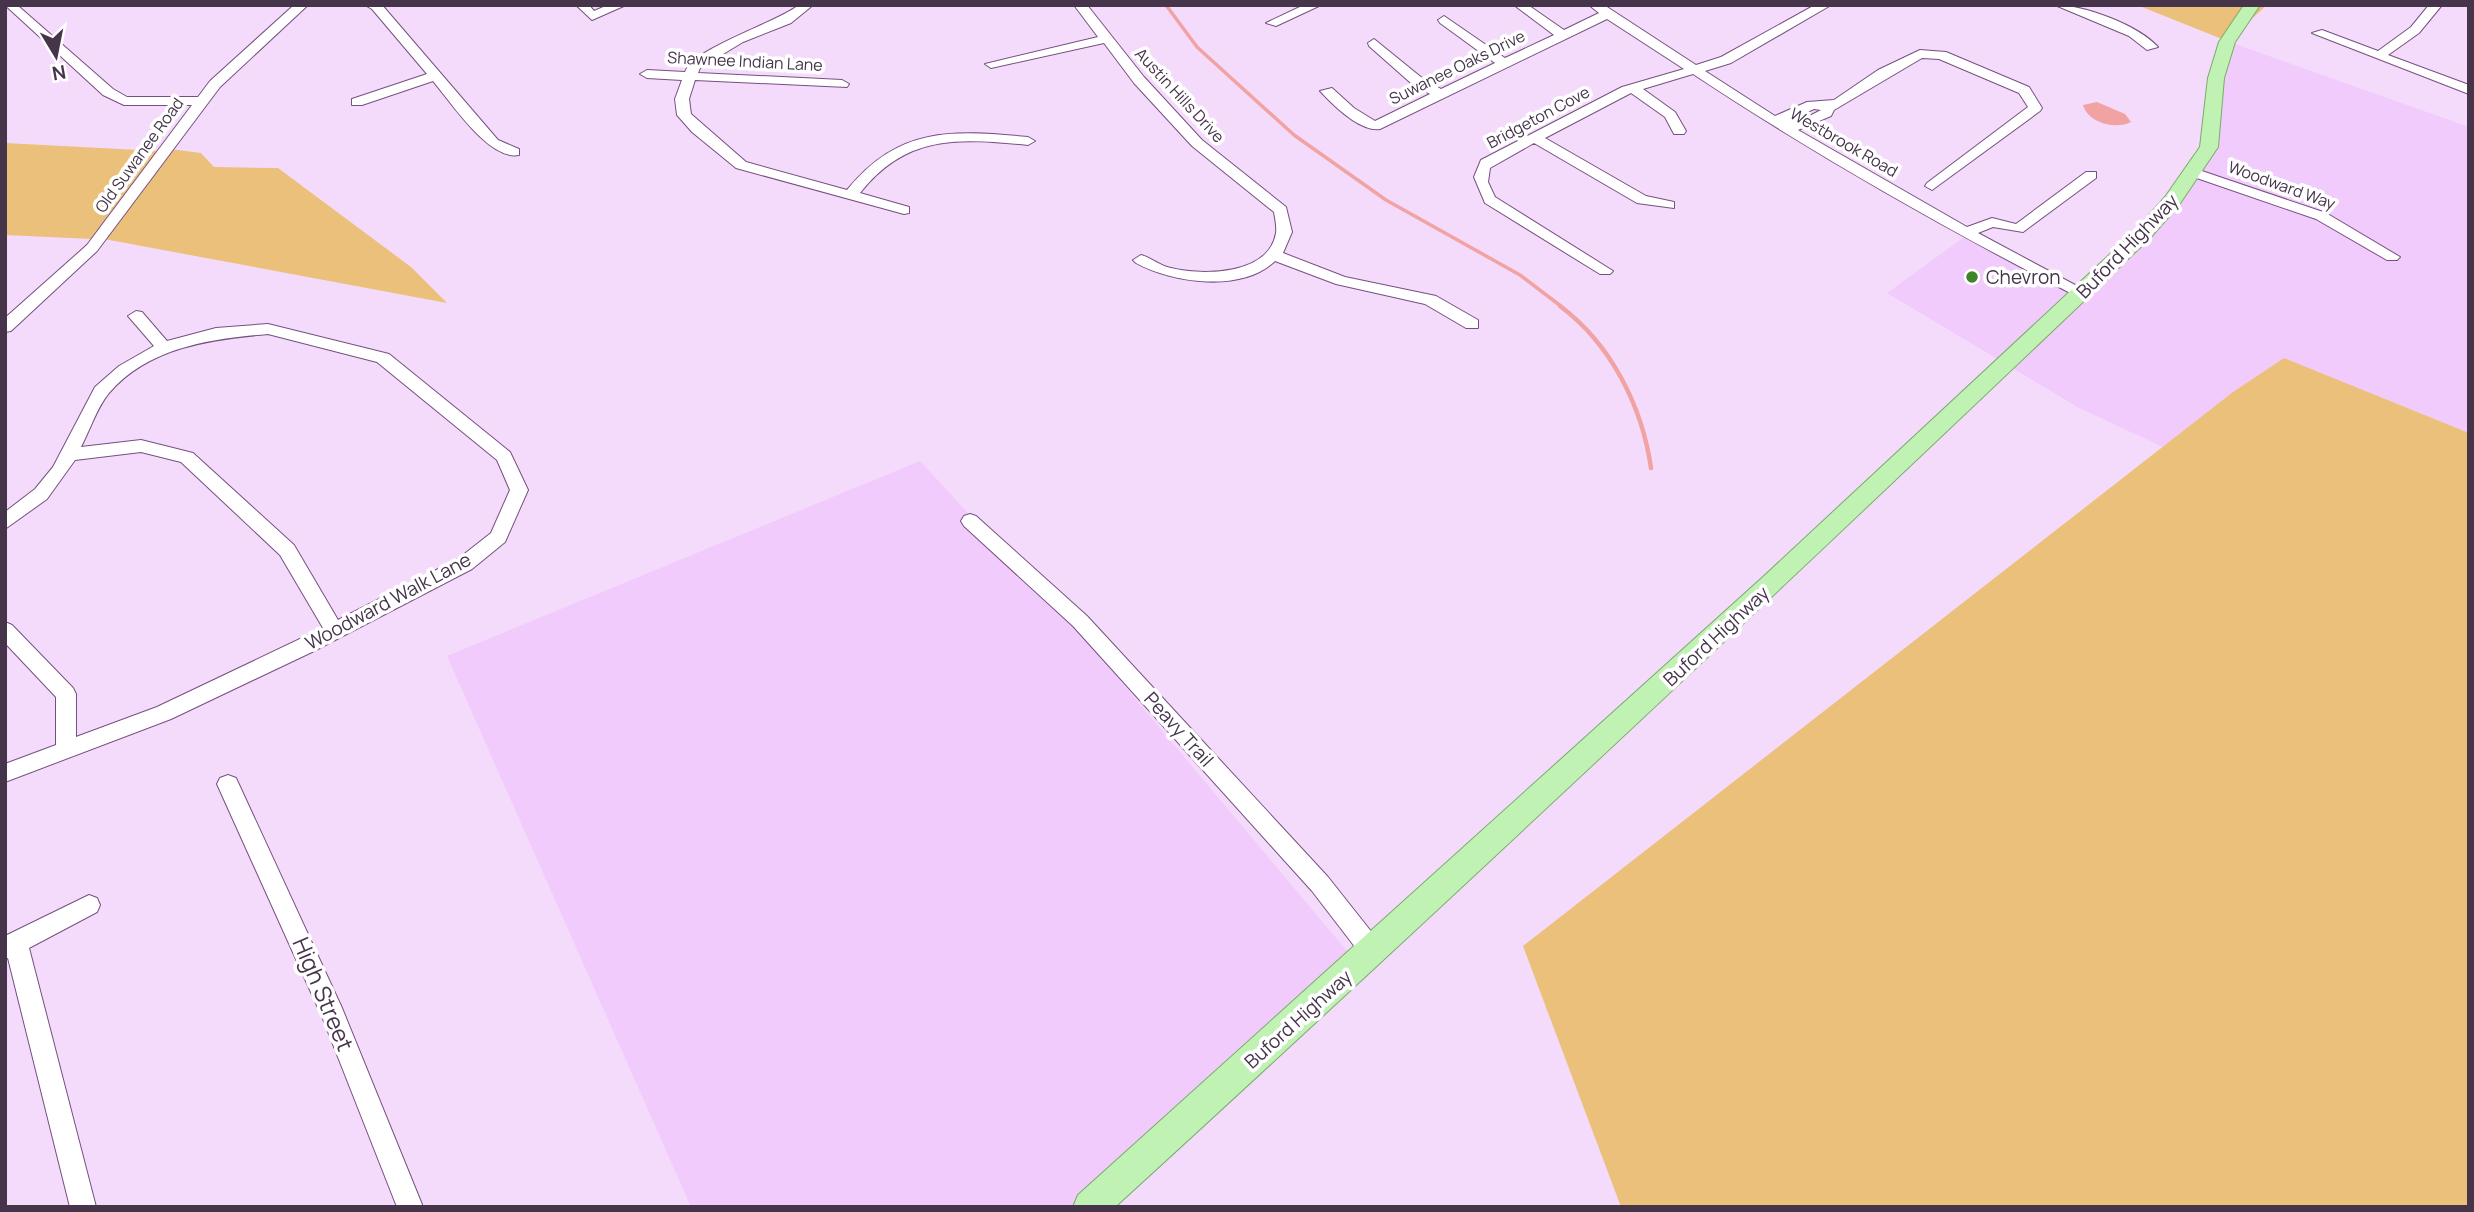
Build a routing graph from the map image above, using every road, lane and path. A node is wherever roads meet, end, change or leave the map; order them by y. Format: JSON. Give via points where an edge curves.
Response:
{"nodes":[{"id":1,"x":9,"y":5,"type":"edge"},
{"id":2,"x":302,"y":5,"type":"edge"},
{"id":3,"x":370,"y":5,"type":"edge"},
{"id":4,"x":582,"y":5,"type":"edge"},
{"id":5,"x":620,"y":5,"type":"edge"},
{"id":6,"x":807,"y":5,"type":"edge"},
{"id":7,"x":1080,"y":5,"type":"edge"},
{"id":8,"x":1315,"y":5,"type":"edge"},
{"id":9,"x":1520,"y":5,"type":"edge"},
{"id":10,"x":1825,"y":5,"type":"edge"},
{"id":11,"x":2061,"y":5,"type":"edge"},
{"id":12,"x":2252,"y":5,"type":"edge"},
{"id":13,"x":2436,"y":5,"type":"edge"},
{"id":14,"x":1601,"y":10,"type":"edge"},
{"id":15,"x":1444,"y":20,"type":"dead end"},
{"id":16,"x":1272,"y":23,"type":"dead end"},
{"id":17,"x":2318,"y":33,"type":"dead end"},
{"id":18,"x":1563,"y":35,"type":"junction"},
{"id":19,"x":1106,"y":39,"type":"junction"},
{"id":20,"x":1374,"y":43,"type":"dead end"},
{"id":21,"x":2152,"y":47,"type":"dead end"},
{"id":22,"x":2379,"y":56,"type":"junction"},
{"id":23,"x":991,"y":64,"type":"dead end"},
{"id":24,"x":1504,"y":64,"type":"junction"},
{"id":25,"x":1691,"y":69,"type":"junction"},
{"id":26,"x":647,"y":74,"type":"dead end"},
{"id":27,"x":434,"y":76,"type":"junction"},
{"id":28,"x":689,"y":77,"type":"junction"},
{"id":29,"x":842,"y":84,"type":"dead end"},
{"id":30,"x":1633,"y":88,"type":"junction"},
{"id":31,"x":1327,"y":90,"type":"dead end"},
{"id":32,"x":2469,"y":90,"type":"edge"},
{"id":33,"x":1440,"y":94,"type":"junction"},
{"id":34,"x":201,"y":101,"type":"junction"},
{"id":35,"x":356,"y":102,"type":"dead end"},
{"id":36,"x":1783,"y":126,"type":"junction"},
{"id":37,"x":1679,"y":131,"type":"dead end"},
{"id":38,"x":1535,"y":138,"type":"junction"},
{"id":39,"x":1028,"y":141,"type":"dead end"},
{"id":40,"x":514,"y":152,"type":"dead end"},
{"id":41,"x":2193,"y":172,"type":"junction"},
{"id":42,"x":2091,"y":175,"type":"dead end"},
{"id":43,"x":1932,"y":186,"type":"dead end"},
{"id":44,"x":851,"y":195,"type":"junction"},
{"id":45,"x":1669,"y":205,"type":"dead end"},
{"id":46,"x":904,"y":211,"type":"dead end"},
{"id":47,"x":1966,"y":233,"type":"junction"},
{"id":48,"x":1275,"y":255,"type":"junction"},
{"id":49,"x":2392,"y":257,"type":"dead end"},
{"id":50,"x":1141,"y":260,"type":"dead end"},
{"id":51,"x":1605,"y":271,"type":"dead end"},
{"id":52,"x":2084,"y":294,"type":"junction"},
{"id":53,"x":136,"y":316,"type":"dead end"},
{"id":54,"x":1472,"y":324,"type":"dead end"},
{"id":55,"x":5,"y":327,"type":"edge"},
{"id":56,"x":164,"y":346,"type":"junction"},
{"id":57,"x":70,"y":454,"type":"junction"},
{"id":58,"x":970,"y":521,"type":"dead end"},
{"id":59,"x":5,"y":522,"type":"edge"},
{"id":60,"x":5,"y":630,"type":"edge"},
{"id":61,"x":334,"y":630,"type":"junction"},
{"id":62,"x":66,"y":751,"type":"junction"},
{"id":63,"x":5,"y":773,"type":"edge"},
{"id":64,"x":228,"y":784,"type":"dead end"},
{"id":65,"x":89,"y":905,"type":"dead end"},
{"id":66,"x":11,"y":946,"type":"edge"},
{"id":67,"x":1373,"y":952,"type":"junction"},
{"id":68,"x":83,"y":1207,"type":"edge"},
{"id":69,"x":410,"y":1207,"type":"edge"},
{"id":70,"x":1090,"y":1207,"type":"edge"}],
"edges":[{"from":1,"to":34,"type":"street","via":[[124,101]]},
{"from":2,"to":34,"type":"street","name":"Old Suwanee Road"},
{"from":3,"to":27,"type":"street","via":[[376,6]]},
{"from":4,"to":5,"type":"street","via":[[592,16]]},
{"from":6,"to":28,"type":"street","via":[[787,20],[718,50],[694,66]]},
{"from":7,"to":19,"type":"street","name":"Austin Hills Drive"},
{"from":8,"to":16,"type":"street"},
{"from":9,"to":18,"type":"street"},
{"from":10,"to":25,"type":"street","name":"Bridgeton Cove","via":[[1726,60]]},
{"from":11,"to":21,"type":"street","via":[[2133,33]]},
{"from":12,"to":41,"type":"main road","name":"Buford Highway","via":[[2227,42],[2216,78],[2209,147]]},
{"from":13,"to":22,"type":"street","via":[[2415,30]]},
{"from":14,"to":18,"type":"street","name":"Suwanee Oaks Drive"},
{"from":14,"to":25,"type":"street","name":"Westbrook Road"},
{"from":15,"to":24,"type":"street"},
{"from":17,"to":22,"type":"street"},
{"from":18,"to":24,"type":"street","name":"Suwanee Oaks Drive"},
{"from":19,"to":23,"type":"street"},
{"from":19,"to":48,"type":"street","name":"Austin Hills Drive","via":[[1197,143],[1281,210],[1287,226],[1285,240]]},
{"from":20,"to":33,"type":"street","via":[[1417,81]]},
{"from":22,"to":32,"type":"street"},
{"from":24,"to":33,"type":"street","name":"Suwanee Oaks Drive"},
{"from":25,"to":30,"type":"street","name":"Bridgeton Cove"},
{"from":25,"to":36,"type":"street","name":"Westbrook Road"},
{"from":26,"to":28,"type":"street","name":"Shawnee Indian Lane"},
{"from":27,"to":35,"type":"street"},
{"from":27,"to":40,"type":"street","via":[[493,143]]},
{"from":28,"to":29,"type":"street","name":"Shawnee Indian Lane"},
{"from":28,"to":44,"type":"street","via":[[682,99],[684,115],[741,165]]},
{"from":30,"to":37,"type":"street","via":[[1670,115]]},
{"from":30,"to":38,"type":"street","name":"Bridgeton Cove"},
{"from":31,"to":33,"type":"street","name":"Suwanee Oaks Drive","via":[[1349,111],[1375,126]]},
{"from":34,"to":55,"type":"street","name":"Old Suwanee Road","via":[[92,248]]},
{"from":36,"to":43,"type":"street","via":[[1801,126],[1826,113],[1920,54],[1941,55],[2024,90],[2035,108]]},
{"from":36,"to":47,"type":"street","name":"Westbrook Road"},
{"from":38,"to":45,"type":"street","via":[[1642,200]]},
{"from":38,"to":51,"type":"street","name":"Bridgeton Cove","via":[[1486,163],[1481,171],[1483,190],[1490,200]]},
{"from":39,"to":44,"type":"street","via":[[953,138],[911,145],[877,163]]},
{"from":41,"to":49,"type":"street","name":"Woodward Way","via":[[2321,216]]},
{"from":41,"to":52,"type":"main road","name":"Buford Highway","via":[[2143,234]]},
{"from":42,"to":47,"type":"street","via":[[2018,229],[1992,222]]},
{"from":44,"to":46,"type":"street"},
{"from":47,"to":52,"type":"street","name":"Westbrook Road"},
{"from":48,"to":50,"type":"street","via":[[1232,274],[1203,277],[1165,272]]},
{"from":48,"to":54,"type":"street","via":[[1341,281],[1430,300]]},
{"from":52,"to":67,"type":"main road","name":"Buford Highway","via":[[1987,379]]},
{"from":53,"to":56,"type":"street"},
{"from":56,"to":57,"type":"street","name":"Woodward Walk Lane","via":[[101,391]]},
{"from":56,"to":61,"type":"street","name":"Woodward Walk Lane","via":[[216,333],[268,329],[383,358],[504,456],[519,490],[498,537],[465,564]]},
{"from":57,"to":59,"type":"street","name":"Woodward Walk Lane","via":[[41,494]]},
{"from":57,"to":61,"type":"street","via":[[141,446],[187,457],[287,551]]},
{"from":58,"to":67,"type":"street","name":"Peavy Trail","via":[[1080,621],[1320,884]]},
{"from":60,"to":62,"type":"street","via":[[66,694]]},
{"from":61,"to":62,"type":"street","name":"Woodward Walk Lane","via":[[164,713]]},
{"from":62,"to":63,"type":"street","name":"Woodward Walk Lane"},
{"from":64,"to":69,"type":"street","name":"High Street","via":[[334,1016]]},
{"from":65,"to":66,"type":"street"},
{"from":66,"to":68,"type":"street"},
{"from":67,"to":70,"type":"main road","name":"Buford Highway"}]}
